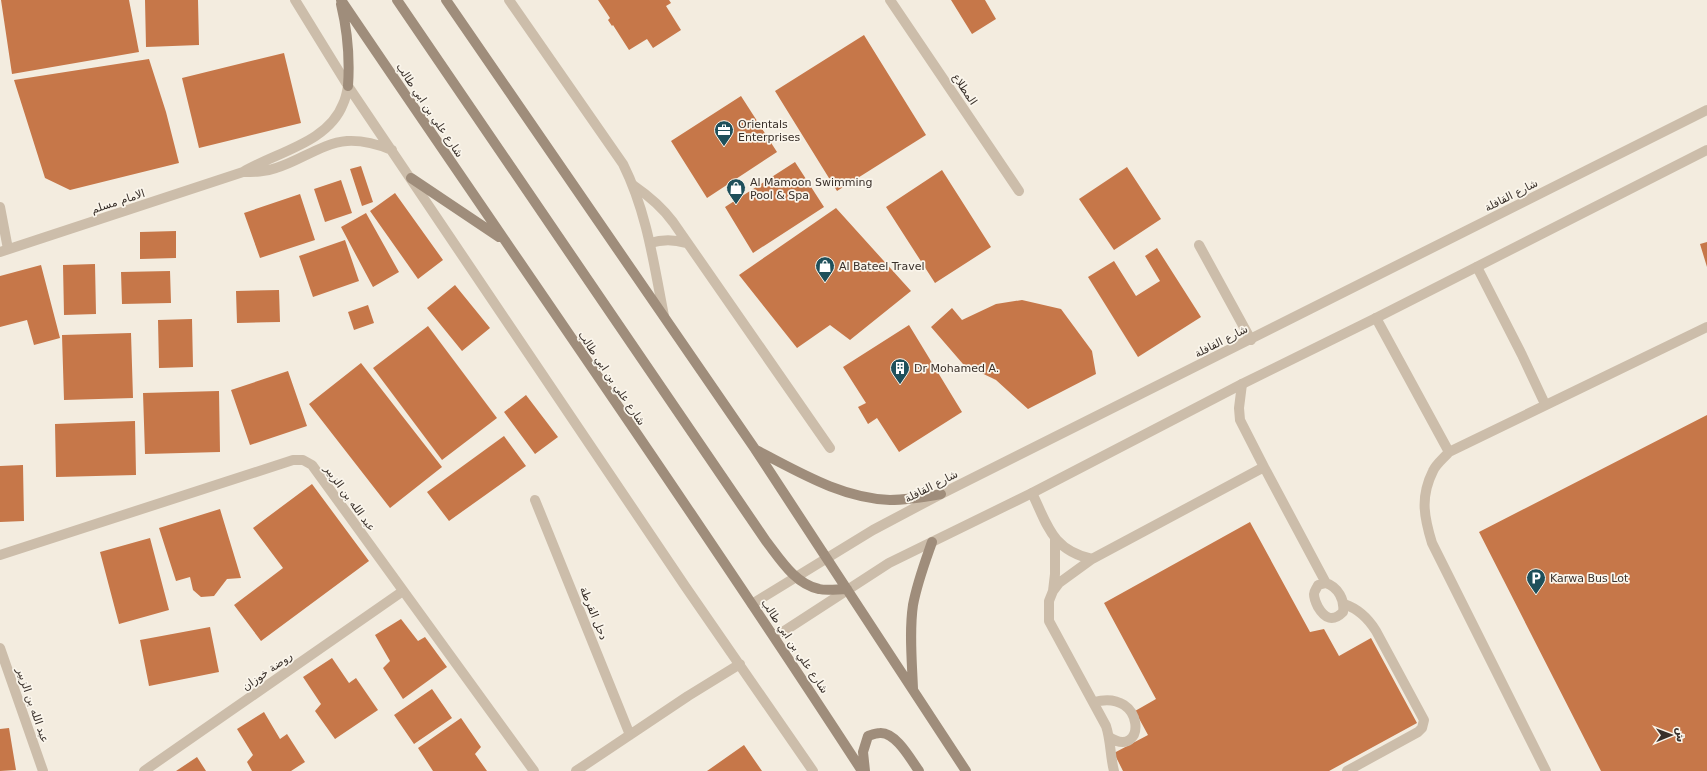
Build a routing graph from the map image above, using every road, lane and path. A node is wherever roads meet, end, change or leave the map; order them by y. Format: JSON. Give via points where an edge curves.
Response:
{"nodes":[{"id":1,"x":295,"y":0,"type":"edge"},
{"id":2,"x":341,"y":0,"type":"edge"},
{"id":3,"x":397,"y":0,"type":"edge"},
{"id":4,"x":446,"y":0,"type":"edge"},
{"id":5,"x":509,"y":0,"type":"edge"},
{"id":6,"x":890,"y":0,"type":"edge"},
{"id":7,"x":348,"y":86,"type":"junction"},
{"id":8,"x":1707,"y":110,"type":"edge"},
{"id":9,"x":392,"y":150,"type":"junction"},
{"id":10,"x":1707,"y":150,"type":"edge"},
{"id":11,"x":243,"y":172,"type":"junction"},
{"id":12,"x":411,"y":178,"type":"junction"},
{"id":13,"x":634,"y":185,"type":"junction"},
{"id":14,"x":1019,"y":191,"type":"dead end"},
{"id":15,"x":0,"y":207,"type":"edge"},
{"id":16,"x":504,"y":241,"type":"junction"},
{"id":17,"x":650,"y":243,"type":"junction"},
{"id":18,"x":686,"y":243,"type":"junction"},
{"id":19,"x":1200,"y":245,"type":"dead end"},
{"id":20,"x":4,"y":250,"type":"edge"},
{"id":21,"x":1477,"y":267,"type":"junction"},
{"id":22,"x":664,"y":316,"type":"junction"},
{"id":23,"x":1376,"y":318,"type":"junction"},
{"id":24,"x":1707,"y":327,"type":"edge"},
{"id":25,"x":1251,"y":340,"type":"junction"},
{"id":26,"x":1242,"y":384,"type":"junction"},
{"id":27,"x":1545,"y":404,"type":"junction"},
{"id":28,"x":830,"y":448,"type":"dead end"},
{"id":29,"x":755,"y":449,"type":"junction"},
{"id":30,"x":1449,"y":452,"type":"junction"},
{"id":31,"x":1264,"y":467,"type":"junction"},
{"id":32,"x":1032,"y":493,"type":"junction"},
{"id":33,"x":941,"y":494,"type":"junction"},
{"id":34,"x":535,"y":500,"type":"dead end"},
{"id":35,"x":1055,"y":539,"type":"junction"},
{"id":36,"x":932,"y":542,"type":"junction"},
{"id":37,"x":0,"y":555,"type":"edge"},
{"id":38,"x":826,"y":557,"type":"junction"},
{"id":39,"x":1092,"y":559,"type":"junction"},
{"id":40,"x":795,"y":577,"type":"junction"},
{"id":41,"x":1326,"y":583,"type":"junction"},
{"id":42,"x":847,"y":589,"type":"junction"},
{"id":43,"x":404,"y":591,"type":"junction"},
{"id":44,"x":1053,"y":591,"type":"junction"},
{"id":45,"x":752,"y":604,"type":"junction"},
{"id":46,"x":1344,"y":604,"type":"junction"},
{"id":47,"x":775,"y":637,"type":"junction"},
{"id":48,"x":0,"y":648,"type":"edge"},
{"id":49,"x":740,"y":664,"type":"junction"},
{"id":50,"x":913,"y":689,"type":"junction"},
{"id":51,"x":1094,"y":702,"type":"junction"},
{"id":52,"x":630,"y":735,"type":"junction"},
{"id":53,"x":1109,"y":737,"type":"junction"},
{"id":54,"x":42,"y":771,"type":"edge"},
{"id":55,"x":144,"y":771,"type":"edge"},
{"id":56,"x":534,"y":771,"type":"edge"},
{"id":57,"x":576,"y":771,"type":"edge"},
{"id":58,"x":813,"y":771,"type":"edge"},
{"id":59,"x":864,"y":771,"type":"edge"},
{"id":60,"x":919,"y":771,"type":"edge"},
{"id":61,"x":966,"y":771,"type":"edge"},
{"id":62,"x":1114,"y":771,"type":"edge"},
{"id":63,"x":1347,"y":771,"type":"edge"},
{"id":64,"x":1546,"y":771,"type":"edge"}],
"edges":[{"from":1,"to":7,"type":"street"},
{"from":2,"to":7,"type":"main road","via":[[350,56]]},
{"from":2,"to":16,"type":"main road","name":"شارع علي بن ابي طالب"},
{"from":3,"to":40,"type":"main road","via":[[766,541]]},
{"from":4,"to":22,"type":"main road"},
{"from":5,"to":13,"type":"street","via":[[623,164]]},
{"from":6,"to":14,"type":"street","name":"المطلاع"},
{"from":7,"to":9,"type":"street"},
{"from":7,"to":11,"type":"street","name":"الامام مسلم","via":[[343,105],[333,121],[319,135]]},
{"from":8,"to":25,"type":"street","name":"شارع القافلة"},
{"from":9,"to":11,"type":"street","name":"الامام مسلم","via":[[362,141],[347,141],[332,144],[277,168]]},
{"from":9,"to":12,"type":"street"},
{"from":10,"to":21,"type":"street"},
{"from":11,"to":20,"type":"street","name":"الامام مسلم"},
{"from":12,"to":16,"type":"main road"},
{"from":12,"to":49,"type":"street"},
{"from":13,"to":17,"type":"street"},
{"from":13,"to":18,"type":"street","via":[[662,208]]},
{"from":15,"to":20,"type":"street"},
{"from":16,"to":45,"type":"main road","name":"شارع علي بن ابي طالب"},
{"from":17,"to":18,"type":"street","via":[[674,239]]},
{"from":17,"to":22,"type":"street"},
{"from":18,"to":28,"type":"street"},
{"from":19,"to":25,"type":"street"},
{"from":21,"to":23,"type":"street"},
{"from":21,"to":27,"type":"street"},
{"from":22,"to":29,"type":"main road"},
{"from":23,"to":26,"type":"street"},
{"from":23,"to":30,"type":"street"},
{"from":24,"to":27,"type":"street"},
{"from":25,"to":33,"type":"street","name":"شارع القافلة"},
{"from":26,"to":31,"type":"street","via":[[1240,420]]},
{"from":26,"to":32,"type":"street"},
{"from":27,"to":30,"type":"street"},
{"from":29,"to":33,"type":"main road","via":[[819,482],[864,497],[890,500]]},
{"from":29,"to":38,"type":"main road"},
{"from":30,"to":64,"type":"street","via":[[1434,470],[1425,492],[1424,518],[1432,543]]},
{"from":31,"to":39,"type":"street"},
{"from":31,"to":41,"type":"street"},
{"from":32,"to":35,"type":"street"},
{"from":32,"to":36,"type":"street"},
{"from":33,"to":38,"type":"street","name":"شارع القافلة"},
{"from":34,"to":52,"type":"street","name":"دحل القرطة"},
{"from":35,"to":39,"type":"street","via":[[1065,549],[1078,556]]},
{"from":35,"to":44,"type":"street"},
{"from":36,"to":42,"type":"street","via":[[889,563]]},
{"from":36,"to":50,"type":"main road","via":[[921,573],[914,605]]},
{"from":37,"to":43,"type":"street","name":"عبد الله بن الزبير","via":[[293,460],[304,460],[312,466]]},
{"from":38,"to":40,"type":"street","name":"شارع القافلة"},
{"from":38,"to":42,"type":"main road"},
{"from":39,"to":44,"type":"street"},
{"from":40,"to":42,"type":"main road","via":[[819,589]]},
{"from":40,"to":45,"type":"street","name":"شارع القافلة"},
{"from":41,"to":46,"type":"street","via":[[1336,589]]},
{"from":41,"to":46,"type":"street","via":[[1318,585],[1314,593],[1322,614],[1329,619],[1337,618],[1343,612]]},
{"from":42,"to":47,"type":"street"},
{"from":42,"to":50,"type":"main road"},
{"from":43,"to":55,"type":"street","name":"روضة خوزان"},
{"from":43,"to":56,"type":"street","name":"عبد الله بن الزبير"},
{"from":44,"to":51,"type":"street","via":[[1049,601],[1049,621]]},
{"from":45,"to":47,"type":"main road","name":"شارع علي بن ابي طالب"},
{"from":46,"to":63,"type":"street","via":[[1360,611],[1369,620],[1424,720],[1418,732]]},
{"from":47,"to":59,"type":"main road","name":"شارع علي بن ابي طالب"},
{"from":48,"to":54,"type":"street","name":"عبد الله بن الزبير"},
{"from":49,"to":52,"type":"street"},
{"from":49,"to":58,"type":"street"},
{"from":50,"to":61,"type":"main road"},
{"from":51,"to":53,"type":"street"},
{"from":51,"to":53,"type":"street","via":[[1104,699],[1115,700],[1125,705],[1132,714],[1136,730],[1130,740],[1117,742]]},
{"from":52,"to":57,"type":"street"},
{"from":53,"to":62,"type":"street"},
{"from":59,"to":60,"type":"main road","via":[[863,752],[868,736],[881,733],[900,744]]}]}
